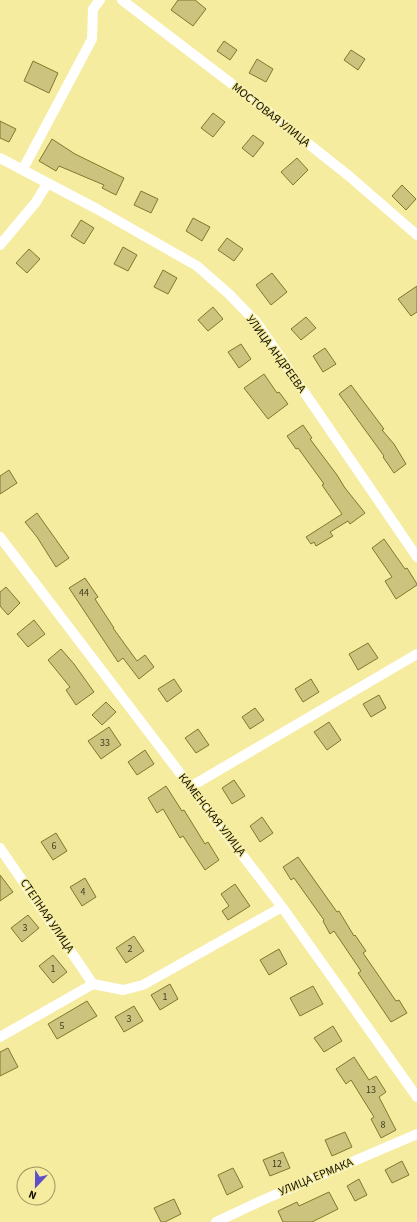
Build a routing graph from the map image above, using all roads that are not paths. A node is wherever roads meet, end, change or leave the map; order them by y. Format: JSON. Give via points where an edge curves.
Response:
{"nodes":[{"id":1,"x":100,"y":0,"type":"edge"},
{"id":2,"x":122,"y":0,"type":"edge"},
{"id":3,"x":0,"y":158,"type":"edge"},
{"id":4,"x":23,"y":170,"type":"junction"},
{"id":5,"x":47,"y":184,"type":"junction"},
{"id":6,"x":417,"y":235,"type":"edge"},
{"id":7,"x":0,"y":245,"type":"edge"},
{"id":8,"x":0,"y":537,"type":"edge"},
{"id":9,"x":417,"y":557,"type":"edge"},
{"id":10,"x":417,"y":654,"type":"edge"},
{"id":11,"x":190,"y":787,"type":"junction"},
{"id":12,"x":0,"y":848,"type":"edge"},
{"id":13,"x":282,"y":907,"type":"junction"},
{"id":14,"x":93,"y":984,"type":"junction"},
{"id":15,"x":0,"y":1037,"type":"edge"},
{"id":16,"x":417,"y":1097,"type":"edge"},
{"id":17,"x":417,"y":1134,"type":"edge"},
{"id":18,"x":216,"y":1222,"type":"edge"}],
"edges":[{"from":1,"to":4,"type":"street","via":[[93,9],[92,39]]},
{"from":2,"to":6,"type":"street","name":"МОСТОВАЯ УЛИЦА","via":[[349,176]]},
{"from":3,"to":4,"type":"street","name":"УЛИЦА АНДРЕЕВА"},
{"from":4,"to":5,"type":"street","name":"УЛИЦА АНДРЕЕВА"},
{"from":5,"to":7,"type":"street","via":[[36,202]]},
{"from":5,"to":9,"type":"street","name":"УЛИЦА АНДРЕЕВА","via":[[97,209],[197,266],[229,294],[257,323]]},
{"from":8,"to":11,"type":"street","name":"КАМЕНСКАЯ УЛИЦА"},
{"from":10,"to":11,"type":"street"},
{"from":11,"to":13,"type":"street","name":"КАМЕНСКАЯ УЛИЦА"},
{"from":12,"to":14,"type":"street","name":"СТЕПНАЯ УЛИЦА"},
{"from":13,"to":14,"type":"street","via":[[143,985],[123,990]]},
{"from":13,"to":16,"type":"street","name":"КАМЕНСКАЯ УЛИЦА"},
{"from":14,"to":15,"type":"street"},
{"from":17,"to":18,"type":"street","name":"УЛИЦА ЕРМАКА"}]}
